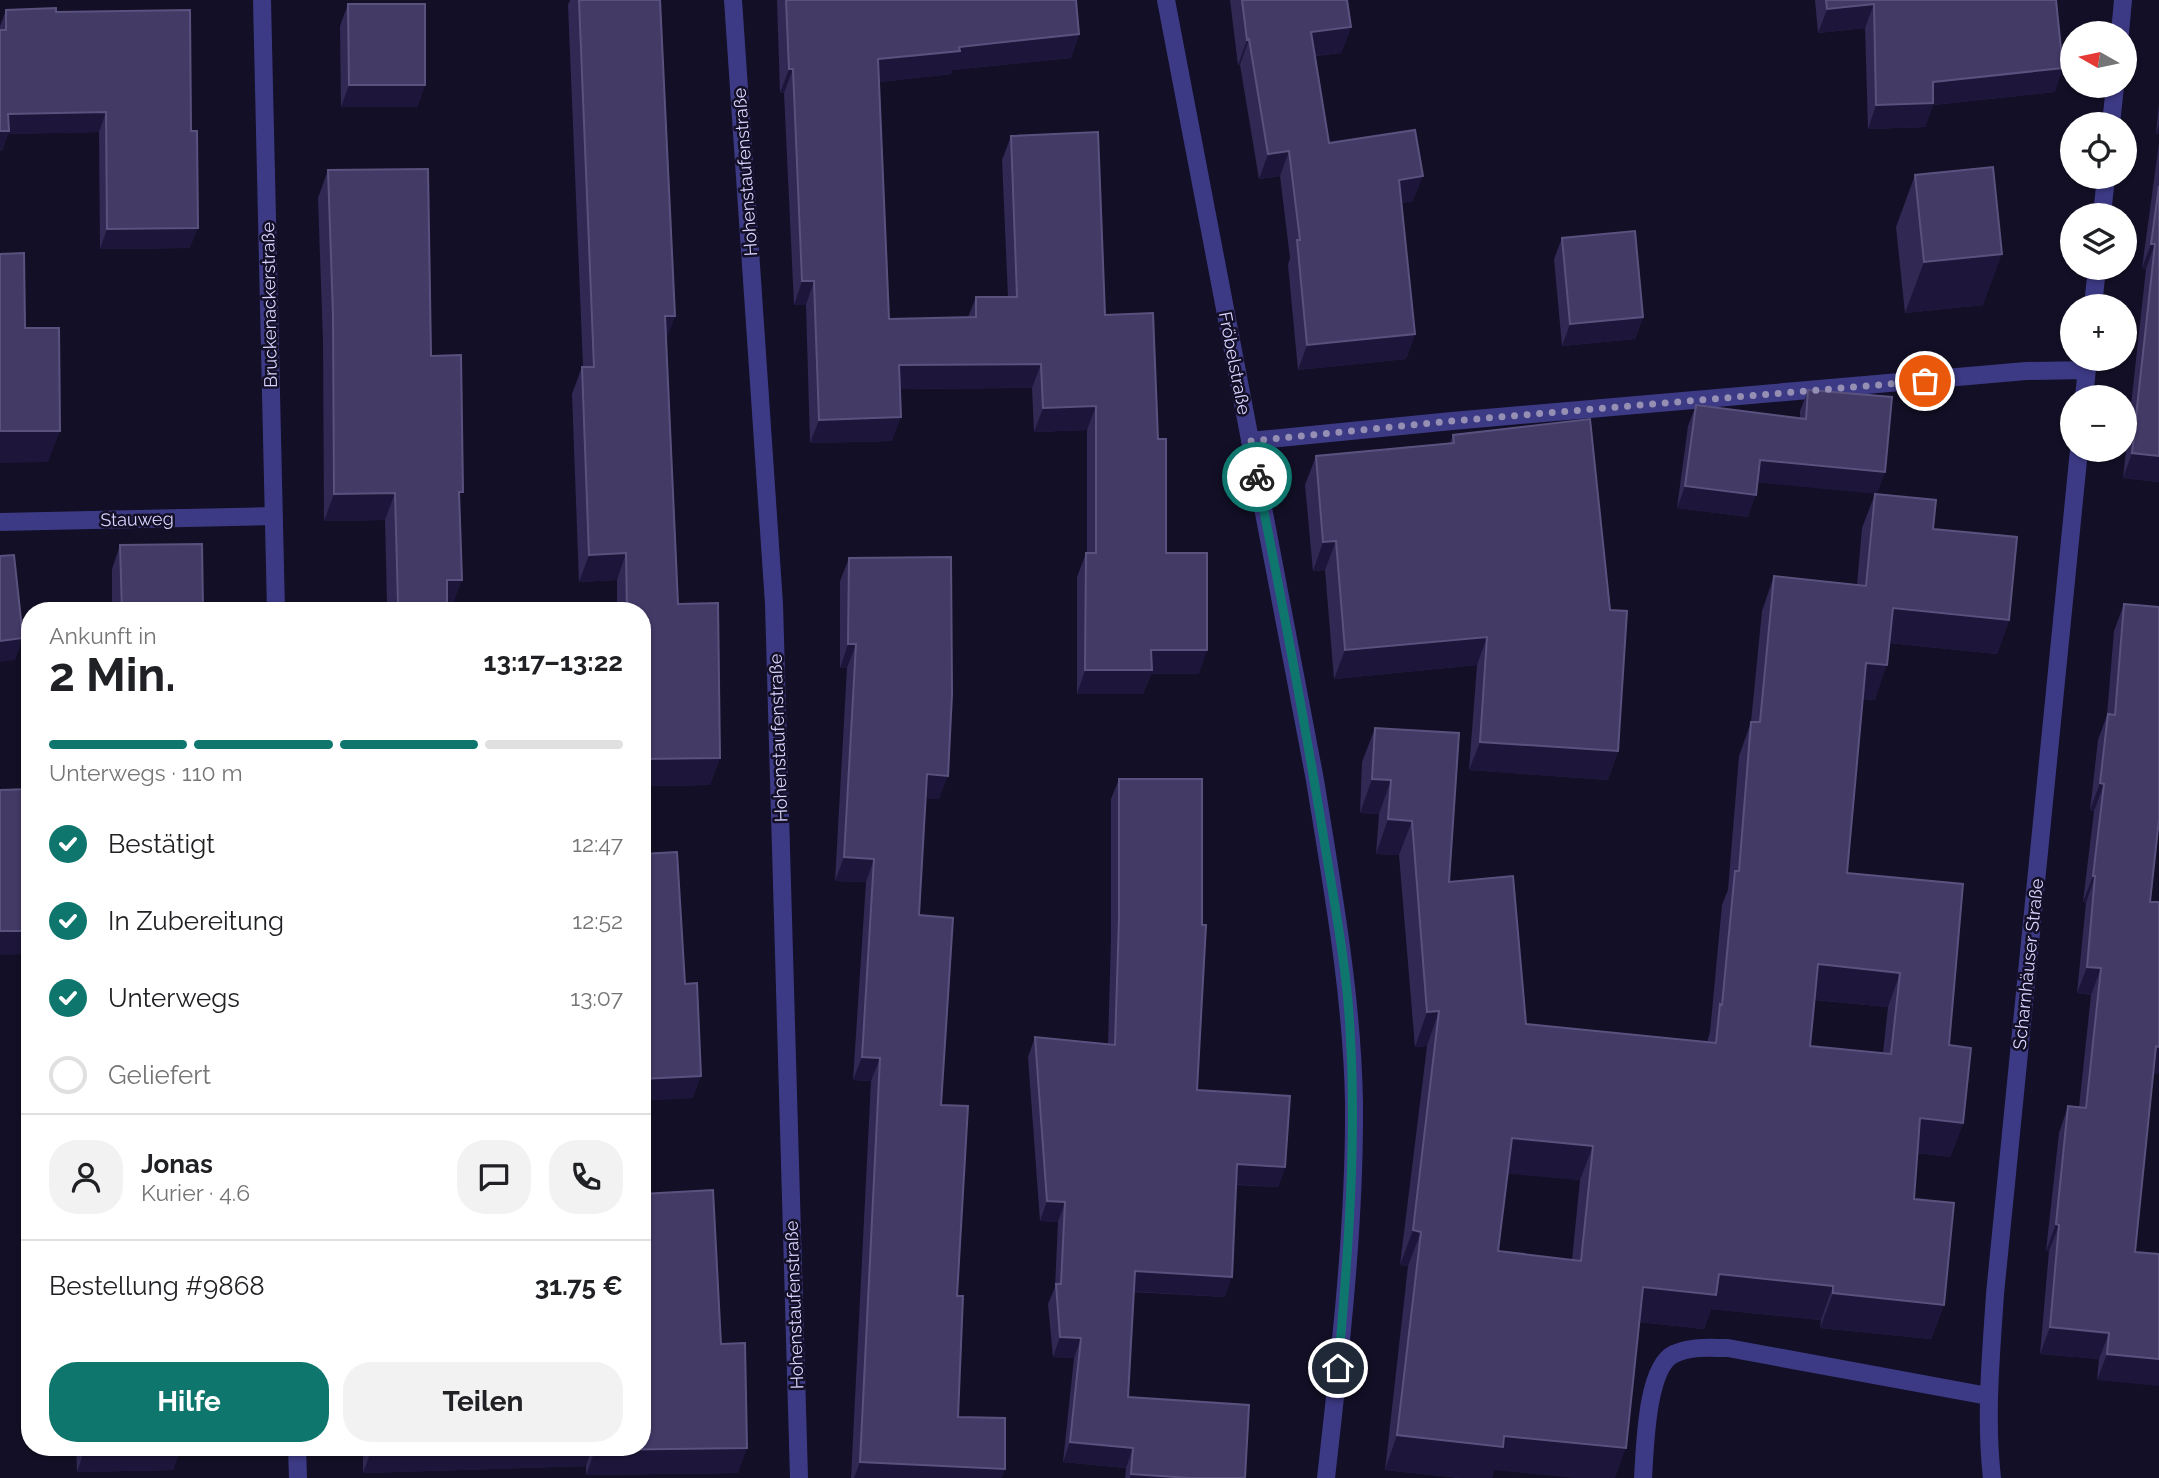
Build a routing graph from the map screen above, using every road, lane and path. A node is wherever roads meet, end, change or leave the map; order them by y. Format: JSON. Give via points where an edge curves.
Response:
{"nodes":[{"id":1,"x":262,"y":0,"type":"edge"},
{"id":2,"x":733,"y":0,"type":"edge"},
{"id":3,"x":1167,"y":0,"type":"edge"},
{"id":4,"x":2123,"y":0,"type":"edge"},
{"id":5,"x":2121,"y":21,"type":"edge"},
{"id":6,"x":2060,"y":367,"type":"edge"},
{"id":7,"x":1250,"y":441,"type":"junction"},
{"id":8,"x":2078,"y":462,"type":"edge"},
{"id":9,"x":274,"y":516,"type":"junction"},
{"id":10,"x":0,"y":522,"type":"edge"},
{"id":11,"x":276,"y":602,"type":"edge"},
{"id":12,"x":1988,"y":1396,"type":"junction"},
{"id":13,"x":297,"y":1456,"type":"edge"},
{"id":14,"x":298,"y":1478,"type":"edge"},
{"id":15,"x":799,"y":1478,"type":"edge"},
{"id":16,"x":1326,"y":1478,"type":"edge"},
{"id":17,"x":1643,"y":1478,"type":"edge"},
{"id":18,"x":1992,"y":1478,"type":"edge"}],
"edges":[{"from":1,"to":9,"type":"street","name":"Bruckenackerstraße"},
{"from":2,"to":15,"type":"street","name":"Hohenstaufenstraße","via":[[774,604]]},
{"from":3,"to":7,"type":"street","name":"Fröbelstraße"},
{"from":4,"to":5,"type":"street"},
{"from":6,"to":7,"type":"street"},
{"from":7,"to":16,"type":"street","name":"Fröbelstraße","via":[[1315,780],[1350,1027],[1352,1182]]},
{"from":8,"to":12,"type":"street","name":"Scharnhäuser Straße"},
{"from":9,"to":10,"type":"street","name":"Stauweg"},
{"from":9,"to":11,"type":"street","name":"Bruckenackerstraße"},
{"from":12,"to":17,"type":"street","via":[[1728,1348],[1694,1348],[1671,1355],[1656,1376],[1647,1418]]},
{"from":12,"to":18,"type":"street","name":"Scharnhäuser Straße"},
{"from":13,"to":14,"type":"street"}]}
